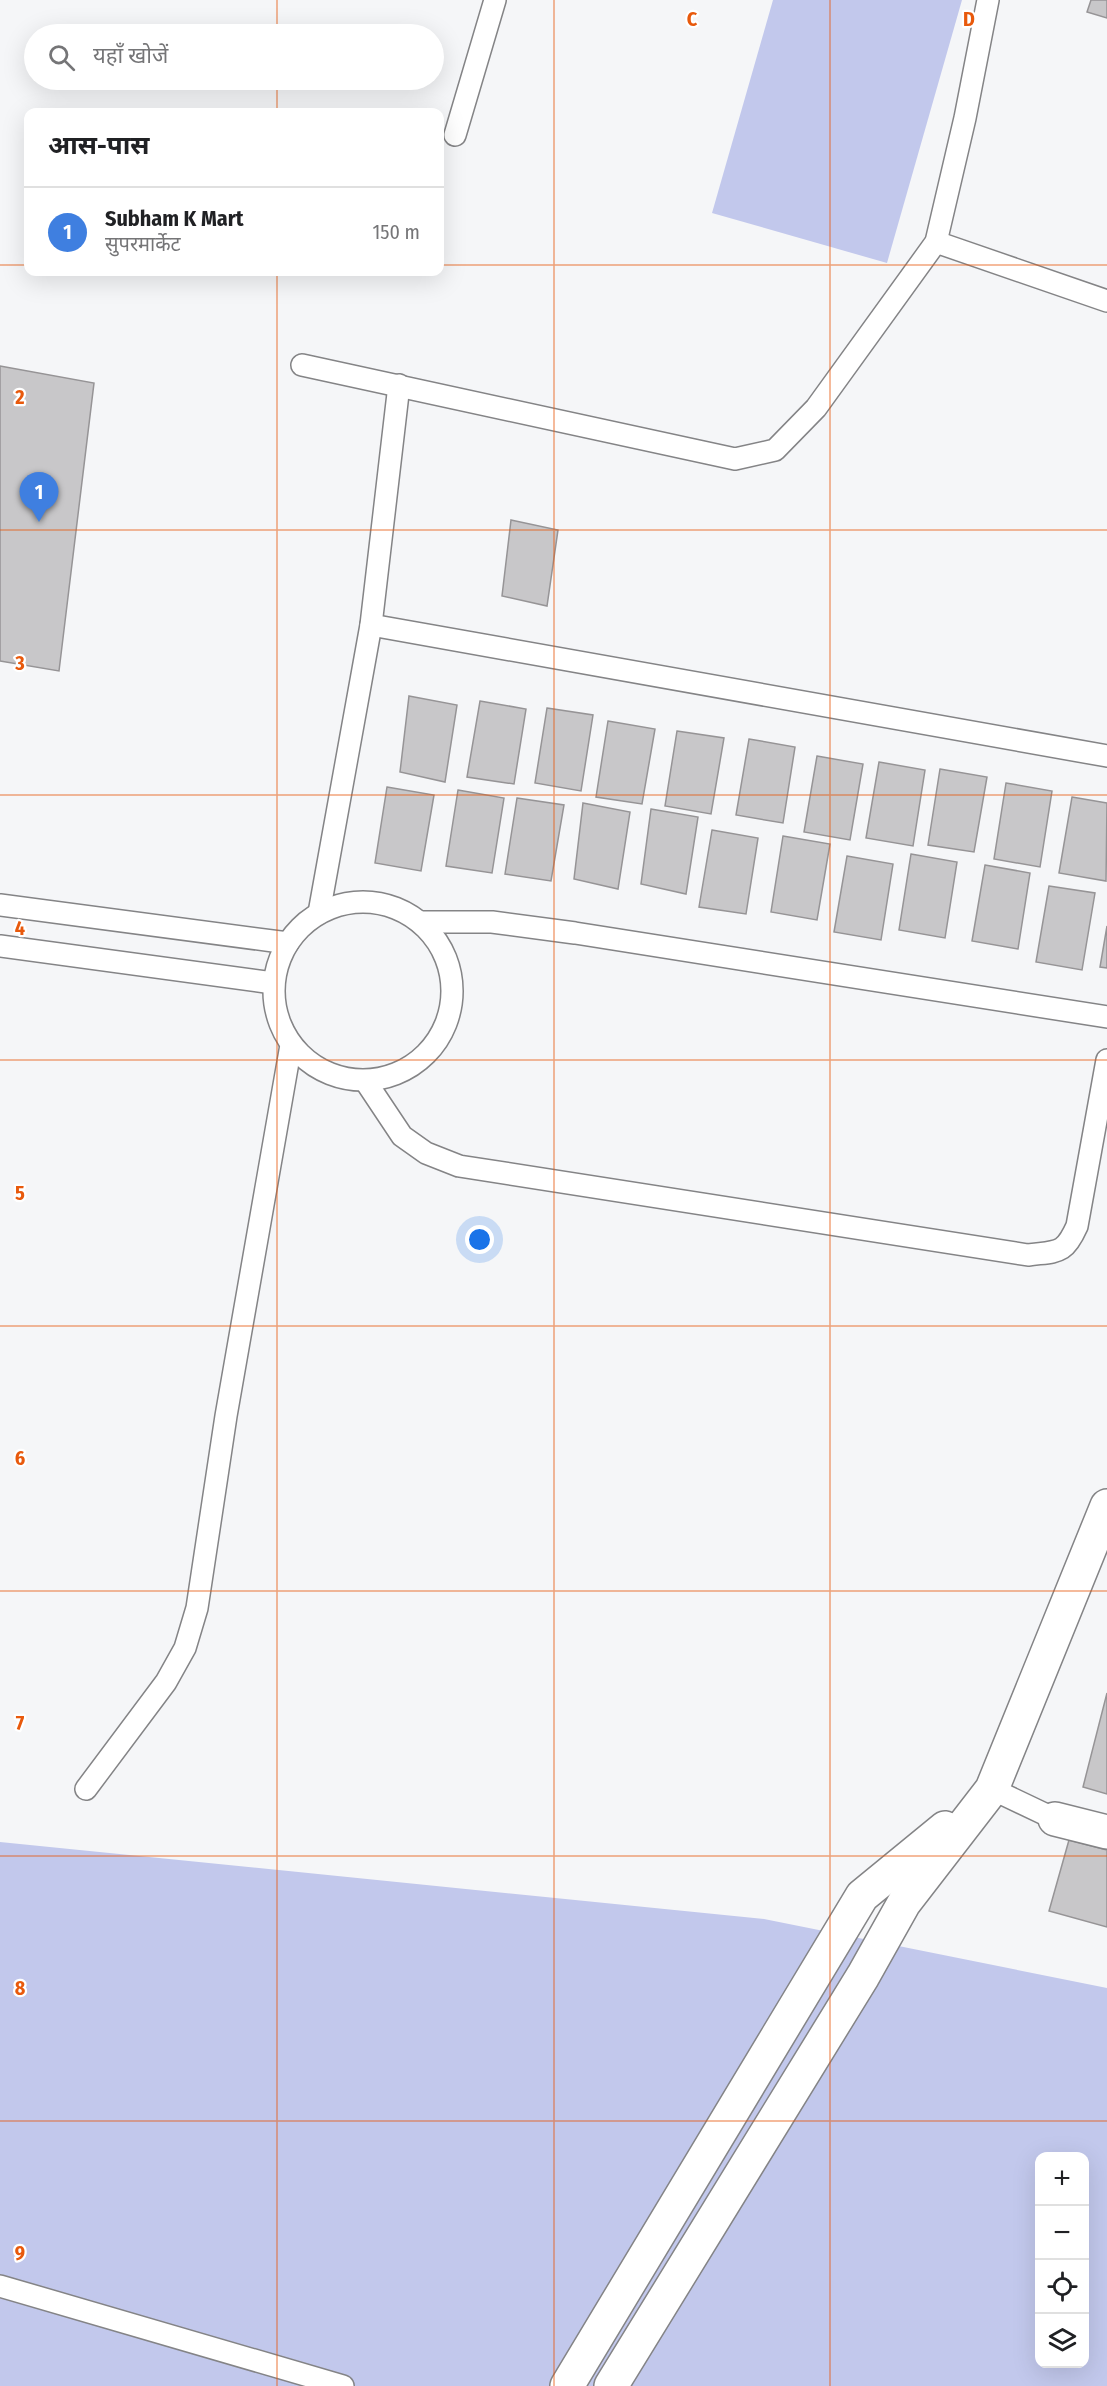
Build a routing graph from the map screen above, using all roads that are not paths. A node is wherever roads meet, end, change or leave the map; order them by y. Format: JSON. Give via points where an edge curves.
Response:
{"nodes":[{"id":1,"x":495,"y":0,"type":"edge"},
{"id":2,"x":988,"y":0,"type":"edge"},
{"id":3,"x":455,"y":135,"type":"dead end"},
{"id":4,"x":936,"y":242,"type":"junction"},
{"id":5,"x":1107,"y":301,"type":"edge"},
{"id":6,"x":302,"y":365,"type":"dead end"},
{"id":7,"x":399,"y":385,"type":"junction"},
{"id":8,"x":370,"y":625,"type":"junction"},
{"id":9,"x":1107,"y":756,"type":"edge"},
{"id":10,"x":0,"y":905,"type":"edge"},
{"id":11,"x":319,"y":913,"type":"junction"},
{"id":12,"x":420,"y":922,"type":"junction"},
{"id":13,"x":288,"y":943,"type":"junction"},
{"id":14,"x":0,"y":946,"type":"edge"},
{"id":15,"x":273,"y":983,"type":"junction"},
{"id":16,"x":1107,"y":1017,"type":"edge"},
{"id":17,"x":291,"y":1045,"type":"junction"},
{"id":18,"x":1107,"y":1060,"type":"edge"},
{"id":19,"x":366,"y":1082,"type":"junction"},
{"id":20,"x":1107,"y":1506,"type":"edge"},
{"id":21,"x":86,"y":1789,"type":"dead end"},
{"id":22,"x":992,"y":1789,"type":"junction"},
{"id":23,"x":1055,"y":1819,"type":"joint"},
{"id":24,"x":1107,"y":1832,"type":"edge"},
{"id":25,"x":0,"y":2286,"type":"edge"},
{"id":26,"x":343,"y":2386,"type":"edge"},
{"id":27,"x":567,"y":2386,"type":"edge"},
{"id":28,"x":611,"y":2386,"type":"edge"}],
"edges":[{"from":1,"to":3,"type":"lane"},
{"from":2,"to":4,"type":"lane"},
{"from":4,"to":5,"type":"lane"},
{"from":4,"to":7,"type":"lane","via":[[816,408],[775,450],[735,459]]},
{"from":6,"to":7,"type":"lane"},
{"from":7,"to":8,"type":"lane"},
{"from":8,"to":9,"type":"lane"},
{"from":8,"to":11,"type":"lane"},
{"from":10,"to":13,"type":"lane"},
{"from":11,"to":12,"type":"lane","via":[[361,901],[402,910]]},
{"from":11,"to":13,"type":"lane","via":[[301,926]]},
{"from":12,"to":16,"type":"lane","via":[[492,922],[552,930]]},
{"from":12,"to":19,"type":"lane","via":[[446,957],[452,978],[447,1021],[438,1040],[407,1070]]},
{"from":13,"to":15,"type":"lane"},
{"from":14,"to":15,"type":"lane"},
{"from":15,"to":17,"type":"lane","via":[[280,1026]]},
{"from":17,"to":19,"type":"lane","via":[[324,1072],[344,1080]]},
{"from":17,"to":21,"type":"lane","via":[[196,1608],[185,1648],[166,1682]]},
{"from":18,"to":19,"type":"lane","via":[[1077,1226],[1068,1245],[1058,1251],[1028,1255],[459,1166],[426,1153],[402,1136]]},
{"from":20,"to":22,"type":"street"},
{"from":22,"to":23,"type":"lane"},
{"from":22,"to":27,"type":"street","via":[[862,1896]]},
{"from":22,"to":28,"type":"street","via":[[904,1903]]},
{"from":23,"to":24,"type":"street"},
{"from":25,"to":26,"type":"lane"}]}
